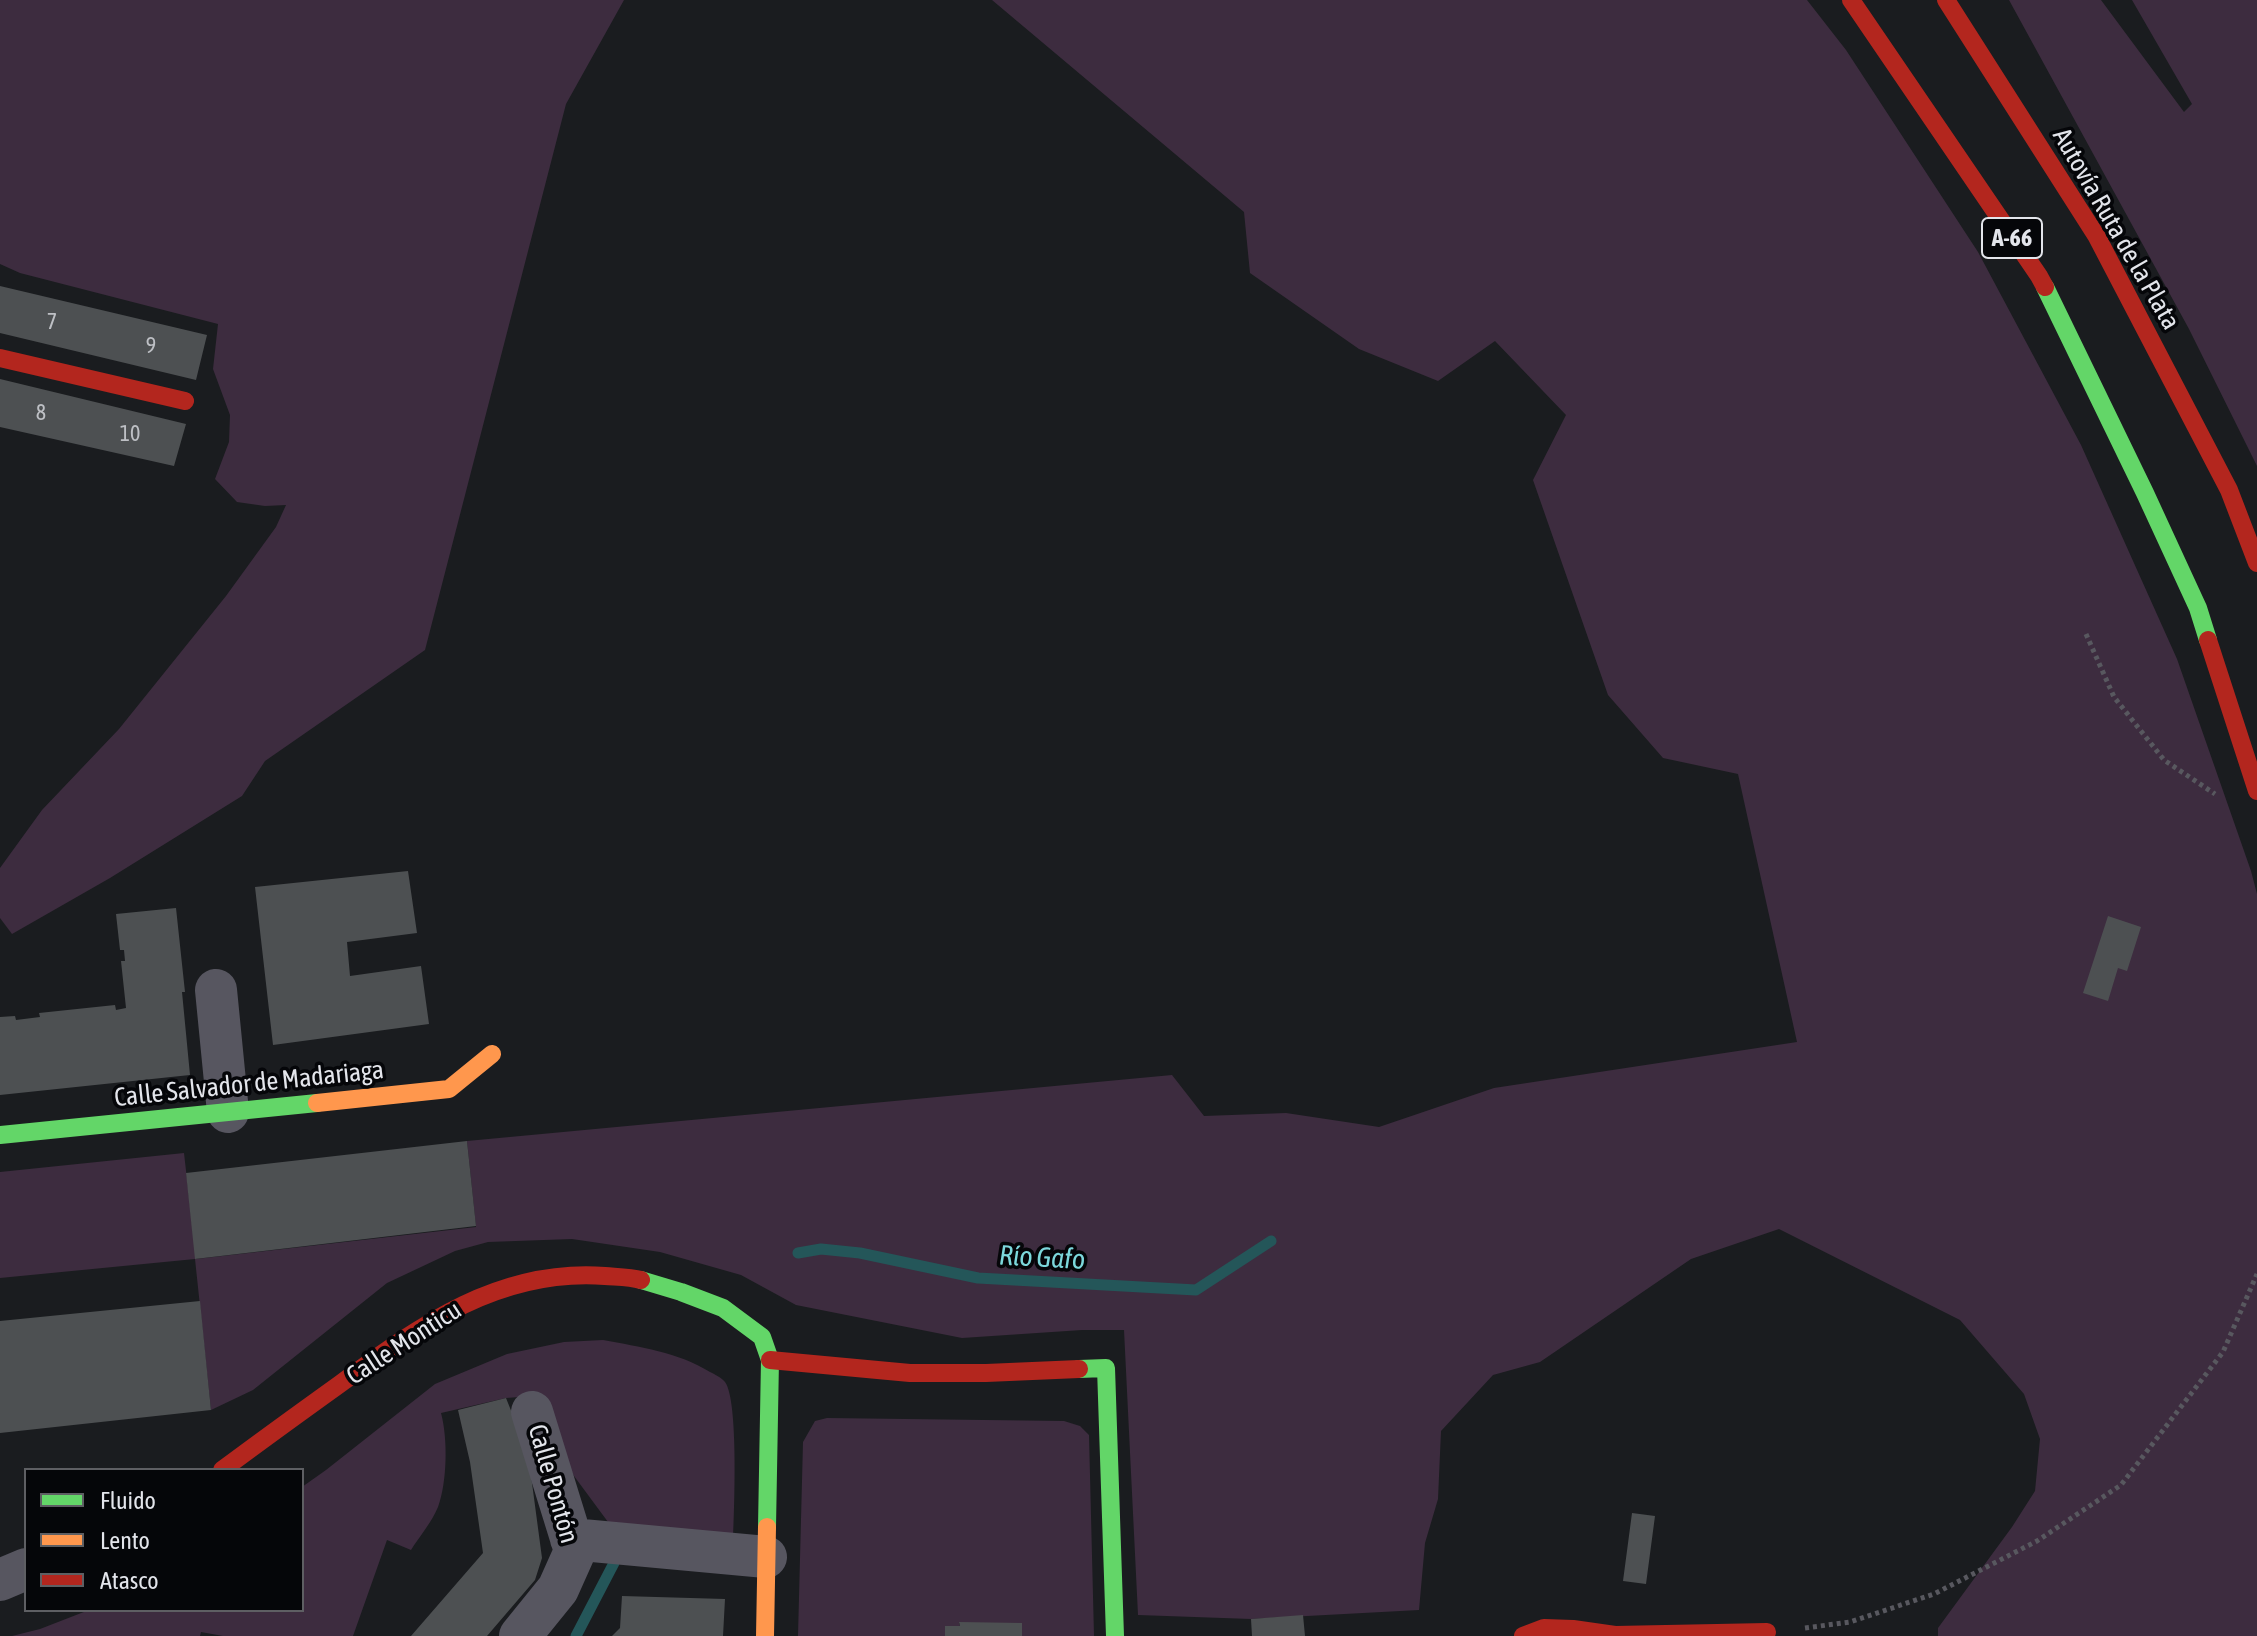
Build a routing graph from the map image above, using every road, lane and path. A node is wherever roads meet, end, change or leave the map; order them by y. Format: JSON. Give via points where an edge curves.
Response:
{"nodes":[{"id":1,"x":1851,"y":0,"type":"edge"},
{"id":2,"x":1946,"y":0,"type":"edge"},
{"id":3,"x":0,"y":358,"type":"edge"},
{"id":4,"x":185,"y":401,"type":"dead end"},
{"id":5,"x":2257,"y":563,"type":"edge"},
{"id":6,"x":2086,"y":634,"type":"dead end"},
{"id":7,"x":2257,"y":791,"type":"edge"},
{"id":8,"x":2220,"y":797,"type":"dead end"},
{"id":9,"x":216,"y":990,"type":"dead end"},
{"id":10,"x":492,"y":1054,"type":"dead end"},
{"id":11,"x":228,"y":1112,"type":"junction"},
{"id":12,"x":0,"y":1135,"type":"edge"},
{"id":13,"x":2257,"y":1274,"type":"edge"},
{"id":14,"x":770,"y":1360,"type":"junction"},
{"id":15,"x":532,"y":1412,"type":"dead end"},
{"id":16,"x":225,"y":1468,"type":"edge"},
{"id":17,"x":571,"y":1539,"type":"junction"},
{"id":18,"x":766,"y":1557,"type":"junction"},
{"id":19,"x":24,"y":1570,"type":"edge"},
{"id":20,"x":0,"y":1580,"type":"edge"},
{"id":21,"x":1767,"y":1632,"type":"joint"},
{"id":22,"x":520,"y":1636,"type":"edge"},
{"id":23,"x":765,"y":1636,"type":"edge"},
{"id":24,"x":1115,"y":1636,"type":"edge"},
{"id":25,"x":1523,"y":1636,"type":"edge"}],
"edges":[{"from":1,"to":7,"type":"main road","number":"A-66","via":[[2039,276],[2198,608]]},
{"from":2,"to":5,"type":"main road","name":"Autovía Ruta de la Plata","number":"A-66","via":[[2097,237],[2229,490]]},
{"from":3,"to":4,"type":"main road"},
{"from":6,"to":8,"type":"path","via":[[2114,697],[2164,760]]},
{"from":9,"to":11,"type":"street"},
{"from":10,"to":11,"type":"main road","name":"Calle Salvador de Madariaga","via":[[449,1089]]},
{"from":11,"to":12,"type":"main road","name":"Calle Salvador de Madariaga"},
{"from":13,"to":21,"type":"path","via":[[2223,1352],[2121,1485],[2037,1541],[1934,1594],[1850,1622]]},
{"from":14,"to":16,"type":"main road","name":"Calle Monticu","via":[[762,1337],[723,1308],[681,1292],[637,1279],[576,1274],[525,1282],[484,1294],[408,1335]]},
{"from":14,"to":18,"type":"main road"},
{"from":14,"to":24,"type":"main road","via":[[910,1373],[1106,1368]]},
{"from":15,"to":17,"type":"street","name":"Calle Pontón"},
{"from":17,"to":18,"type":"street"},
{"from":17,"to":22,"type":"street","name":"Calle Pontón","via":[[575,1551],[558,1589]]},
{"from":18,"to":23,"type":"main road"},
{"from":19,"to":20,"type":"street"},
{"from":21,"to":25,"type":"main road","via":[[1615,1635],[1544,1628]]}]}
